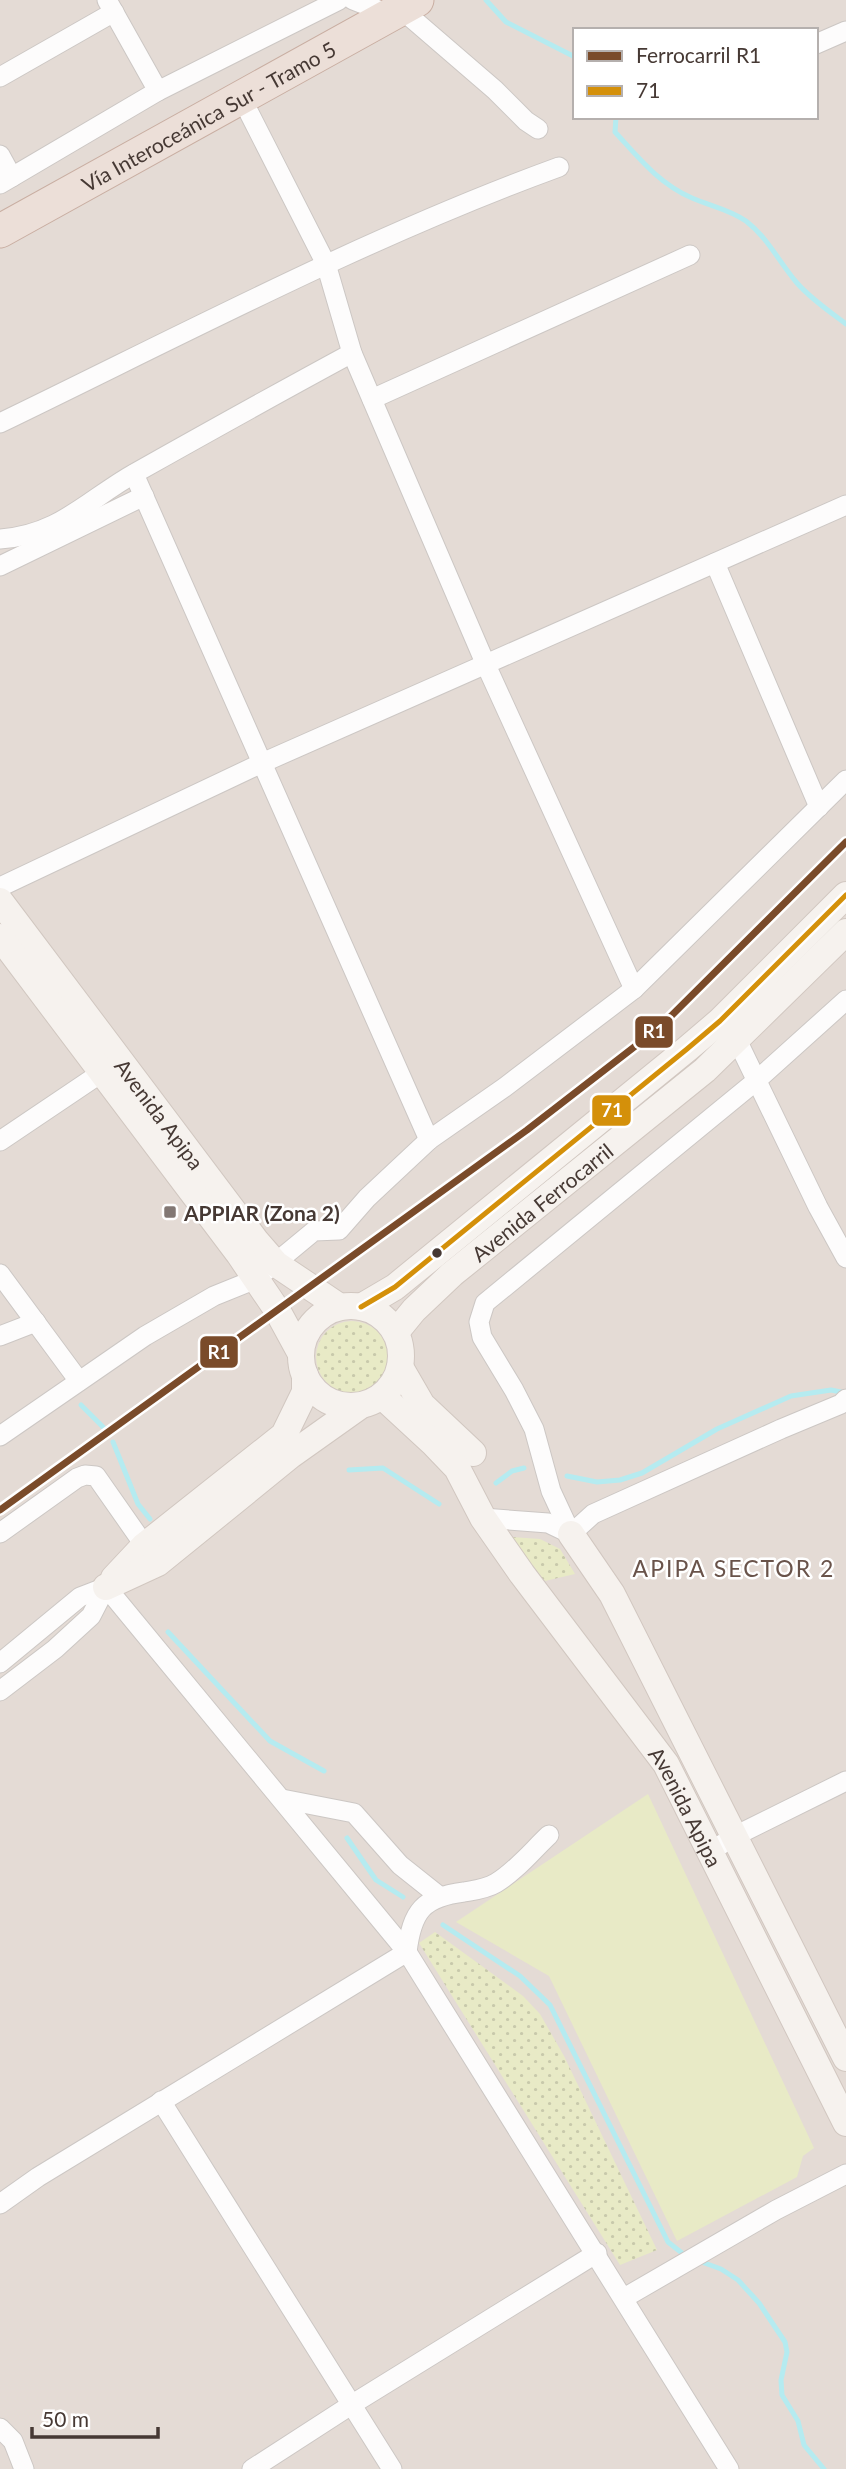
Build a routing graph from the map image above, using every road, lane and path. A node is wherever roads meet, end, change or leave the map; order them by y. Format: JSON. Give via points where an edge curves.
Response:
{"nodes":[{"id":1,"x":339,"y":0,"type":"edge"},
{"id":2,"x":353,"y":0,"type":"edge"},
{"id":3,"x":111,"y":6,"type":"edge"},
{"id":4,"x":403,"y":8,"type":"edge"},
{"id":5,"x":846,"y":31,"type":"edge"},
{"id":6,"x":818,"y":43,"type":"edge"},
{"id":7,"x":0,"y":77,"type":"edge"},
{"id":8,"x":158,"y":91,"type":"junction"},
{"id":9,"x":241,"y":97,"type":"junction"},
{"id":10,"x":538,"y":129,"type":"dead end"},
{"id":11,"x":0,"y":155,"type":"edge"},
{"id":12,"x":559,"y":167,"type":"dead end"},
{"id":13,"x":6,"y":180,"type":"edge"},
{"id":14,"x":0,"y":231,"type":"edge"},
{"id":15,"x":690,"y":255,"type":"dead end"},
{"id":16,"x":326,"y":264,"type":"junction"},
{"id":17,"x":352,"y":353,"type":"junction"},
{"id":18,"x":372,"y":399,"type":"junction"},
{"id":19,"x":0,"y":423,"type":"edge"},
{"id":20,"x":134,"y":474,"type":"junction"},
{"id":21,"x":144,"y":496,"type":"junction"},
{"id":22,"x":846,"y":505,"type":"edge"},
{"id":23,"x":0,"y":539,"type":"edge"},
{"id":24,"x":715,"y":564,"type":"junction"},
{"id":25,"x":0,"y":566,"type":"edge"},
{"id":26,"x":486,"y":665,"type":"junction"},
{"id":27,"x":262,"y":763,"type":"junction"},
{"id":28,"x":846,"y":780,"type":"edge"},
{"id":29,"x":819,"y":807,"type":"junction"},
{"id":30,"x":0,"y":887,"type":"edge"},
{"id":31,"x":846,"y":895,"type":"edge"},
{"id":32,"x":0,"y":901,"type":"edge"},
{"id":33,"x":846,"y":932,"type":"edge"},
{"id":34,"x":0,"y":937,"type":"edge"},
{"id":35,"x":634,"y":989,"type":"junction"},
{"id":36,"x":846,"y":1000,"type":"edge"},
{"id":37,"x":728,"y":1030,"type":"junction"},
{"id":38,"x":101,"y":1073,"type":"junction"},
{"id":39,"x":757,"y":1081,"type":"junction"},
{"id":40,"x":429,"y":1140,"type":"junction"},
{"id":41,"x":0,"y":1142,"type":"edge"},
{"id":42,"x":846,"y":1258,"type":"edge"},
{"id":43,"x":266,"y":1272,"type":"junction"},
{"id":44,"x":0,"y":1274,"type":"edge"},
{"id":45,"x":350,"y":1307,"type":"junction"},
{"id":46,"x":36,"y":1322,"type":"junction"},
{"id":47,"x":396,"y":1332,"type":"junction"},
{"id":48,"x":0,"y":1336,"type":"edge"},
{"id":49,"x":303,"y":1365,"type":"junction"},
{"id":50,"x":401,"y":1367,"type":"junction"},
{"id":51,"x":79,"y":1381,"type":"junction"},
{"id":52,"x":371,"y":1401,"type":"junction"},
{"id":53,"x":844,"y":1403,"type":"edge"},
{"id":54,"x":0,"y":1436,"type":"edge"},
{"id":55,"x":465,"y":1461,"type":"junction"},
{"id":56,"x":483,"y":1518,"type":"junction"},
{"id":57,"x":0,"y":1533,"type":"edge"},
{"id":58,"x":572,"y":1534,"type":"junction"},
{"id":59,"x":151,"y":1554,"type":"junction"},
{"id":60,"x":106,"y":1587,"type":"junction"},
{"id":61,"x":0,"y":1663,"type":"edge"},
{"id":62,"x":0,"y":1691,"type":"edge"},
{"id":63,"x":846,"y":1781,"type":"edge"},
{"id":64,"x":282,"y":1799,"type":"junction"},
{"id":65,"x":549,"y":1835,"type":"dead end"},
{"id":66,"x":735,"y":1836,"type":"junction"},
{"id":67,"x":711,"y":1851,"type":"junction"},
{"id":68,"x":439,"y":1896,"type":"junction"},
{"id":69,"x":407,"y":1952,"type":"junction"},
{"id":70,"x":846,"y":2058,"type":"edge"},
{"id":71,"x":161,"y":2101,"type":"junction"},
{"id":72,"x":846,"y":2123,"type":"edge"},
{"id":73,"x":846,"y":2174,"type":"edge"},
{"id":74,"x":0,"y":2204,"type":"edge"},
{"id":75,"x":597,"y":2253,"type":"junction"},
{"id":76,"x":624,"y":2298,"type":"junction"},
{"id":77,"x":351,"y":2405,"type":"junction"},
{"id":78,"x":0,"y":2428,"type":"edge"},
{"id":79,"x":726,"y":2464,"type":"edge"},
{"id":80,"x":24,"y":2469,"type":"edge"},
{"id":81,"x":253,"y":2469,"type":"edge"},
{"id":82,"x":392,"y":2469,"type":"edge"},
{"id":83,"x":706,"y":2469,"type":"edge"}],
"edges":[{"from":1,"to":8,"type":"street"},
{"from":2,"to":4,"type":"street"},
{"from":3,"to":7,"type":"street"},
{"from":3,"to":8,"type":"street"},
{"from":4,"to":9,"type":"highway","name":"Vía Interoceánica Sur - Tramo 5"},
{"from":4,"to":10,"type":"street"},
{"from":5,"to":6,"type":"street"},
{"from":8,"to":13,"type":"street"},
{"from":9,"to":14,"type":"highway","name":"Vía Interoceánica Sur - Tramo 5"},
{"from":9,"to":16,"type":"street"},
{"from":11,"to":13,"type":"street"},
{"from":12,"to":16,"type":"street"},
{"from":15,"to":18,"type":"street"},
{"from":16,"to":17,"type":"street"},
{"from":16,"to":19,"type":"street"},
{"from":17,"to":18,"type":"street"},
{"from":17,"to":20,"type":"street"},
{"from":18,"to":26,"type":"street"},
{"from":20,"to":21,"type":"street"},
{"from":20,"to":23,"type":"street","via":[[55,526],[28,536]]},
{"from":21,"to":25,"type":"street"},
{"from":21,"to":27,"type":"street"},
{"from":22,"to":24,"type":"street"},
{"from":24,"to":26,"type":"street"},
{"from":24,"to":29,"type":"street"},
{"from":26,"to":27,"type":"street"},
{"from":26,"to":35,"type":"street"},
{"from":27,"to":30,"type":"street"},
{"from":27,"to":40,"type":"street"},
{"from":28,"to":29,"type":"street"},
{"from":29,"to":35,"type":"street"},
{"from":31,"to":37,"type":"main road","name":"Avenida Ferrocarril"},
{"from":32,"to":43,"type":"main road","name":"Avenida Apipa","via":[[256,1241]]},
{"from":33,"to":37,"type":"main road","name":"Avenida Ferrocarril"},
{"from":34,"to":38,"type":"main road","name":"Avenida Apipa"},
{"from":35,"to":40,"type":"street"},
{"from":36,"to":39,"type":"street"},
{"from":37,"to":39,"type":"street"},
{"from":37,"to":45,"type":"main road","name":"Avenida Ferrocarril","via":[[395,1287]]},
{"from":37,"to":47,"type":"main road","name":"Avenida Ferrocarril","via":[[705,1070],[452,1274]]},
{"from":38,"to":41,"type":"street"},
{"from":38,"to":43,"type":"main road","name":"Avenida Apipa"},
{"from":39,"to":42,"type":"street"},
{"from":39,"to":58,"type":"street","name":"Avenida Apipa","via":[[485,1303],[479,1322],[482,1337],[534,1429],[551,1491]]},
{"from":40,"to":43,"type":"street","via":[[339,1230],[314,1231]]},
{"from":43,"to":45,"type":"main road","name":"Avenida Apipa"},
{"from":43,"to":49,"type":"main road","name":"Avenida Apipa","via":[[277,1310]]},
{"from":43,"to":51,"type":"street","via":[[214,1296]]},
{"from":44,"to":46,"type":"street"},
{"from":45,"to":47,"type":"main road","via":[[382,1315]]},
{"from":45,"to":49,"type":"main road","via":[[313,1324],[307,1333]]},
{"from":46,"to":48,"type":"street"},
{"from":46,"to":51,"type":"street"},
{"from":47,"to":50,"type":"main road"},
{"from":49,"to":52,"type":"main road","via":[[311,1385],[327,1400],[348,1406]]},
{"from":49,"to":59,"type":"main road","via":[[305,1391],[284,1436]]},
{"from":50,"to":52,"type":"main road","via":[[390,1388]]},
{"from":50,"to":55,"type":"main road","name":"Avenida Apipa","via":[[422,1405]]},
{"from":51,"to":54,"type":"street"},
{"from":52,"to":55,"type":"main road","name":"Avenida Apipa"},
{"from":52,"to":59,"type":"main road"},
{"from":53,"to":58,"type":"street","via":[[593,1514]]},
{"from":55,"to":56,"type":"main road","name":"Avenida Apipa"},
{"from":56,"to":58,"type":"street","via":[[548,1523]]},
{"from":56,"to":67,"type":"main road","name":"Avenida Apipa","via":[[666,1764]]},
{"from":57,"to":59,"type":"street","via":[[77,1478],[96,1476]]},
{"from":58,"to":66,"type":"main road","name":"Avenida Apipa","via":[[612,1594]]},
{"from":59,"to":60,"type":"main road"},
{"from":60,"to":61,"type":"street","via":[[80,1597]]},
{"from":60,"to":62,"type":"street","via":[[91,1616]]},
{"from":60,"to":64,"type":"street"},
{"from":63,"to":66,"type":"street"},
{"from":64,"to":68,"type":"street","via":[[354,1813],[400,1865]]},
{"from":64,"to":69,"type":"street"},
{"from":65,"to":68,"type":"street","via":[[495,1884]]},
{"from":66,"to":67,"type":"street"},
{"from":66,"to":70,"type":"main road","name":"Avenida Apipa"},
{"from":67,"to":72,"type":"main road","name":"Avenida Apipa"},
{"from":68,"to":69,"type":"street","via":[[416,1914]]},
{"from":69,"to":71,"type":"street"},
{"from":69,"to":75,"type":"street"},
{"from":71,"to":74,"type":"street"},
{"from":71,"to":77,"type":"street"},
{"from":73,"to":76,"type":"street"},
{"from":75,"to":76,"type":"street"},
{"from":75,"to":77,"type":"street"},
{"from":76,"to":79,"type":"street"},
{"from":77,"to":81,"type":"street"},
{"from":77,"to":82,"type":"street"},
{"from":78,"to":80,"type":"street","via":[[13,2441]]},
{"from":79,"to":83,"type":"street"}]}
